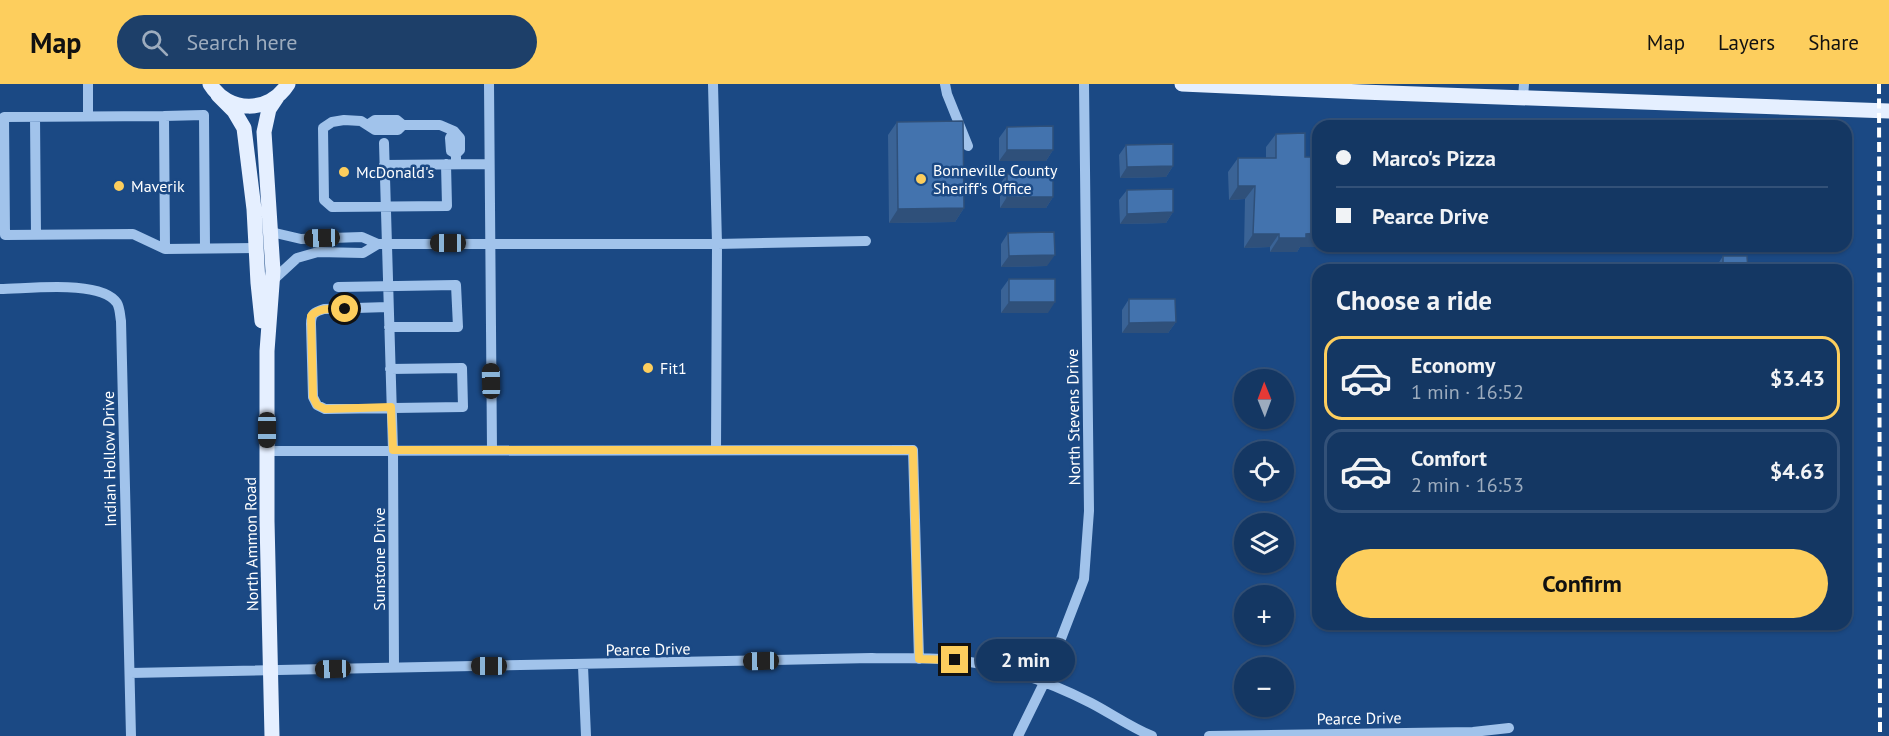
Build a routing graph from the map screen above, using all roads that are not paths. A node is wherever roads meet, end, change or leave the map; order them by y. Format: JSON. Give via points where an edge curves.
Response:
{"nodes":[{"id":1,"x":88,"y":84,"type":"edge"},
{"id":2,"x":489,"y":84,"type":"edge"},
{"id":3,"x":713,"y":84,"type":"edge"},
{"id":4,"x":945,"y":84,"type":"edge"},
{"id":5,"x":1084,"y":84,"type":"edge"},
{"id":6,"x":1182,"y":84,"type":"edge"},
{"id":7,"x":285,"y":88,"type":"edge"},
{"id":8,"x":214,"y":89,"type":"edge"},
{"id":9,"x":1523,"y":91,"type":"edge"},
{"id":10,"x":1889,"y":111,"type":"edge"},
{"id":11,"x":88,"y":116,"type":"junction"},
{"id":12,"x":164,"y":116,"type":"junction"},
{"id":13,"x":35,"y":117,"type":"junction"},
{"id":14,"x":384,"y":143,"type":"dead end"},
{"id":15,"x":968,"y":146,"type":"dead end"},
{"id":16,"x":452,"y":161,"type":"junction"},
{"id":17,"x":489,"y":164,"type":"junction"},
{"id":18,"x":384,"y":165,"type":"junction"},
{"id":19,"x":385,"y":207,"type":"junction"},
{"id":20,"x":271,"y":232,"type":"junction"},
{"id":21,"x":36,"y":235,"type":"junction"},
{"id":22,"x":866,"y":241,"type":"dead end"},
{"id":23,"x":489,"y":243,"type":"junction"},
{"id":24,"x":382,"y":244,"type":"junction"},
{"id":25,"x":717,"y":244,"type":"junction"},
{"id":26,"x":205,"y":248,"type":"junction"},
{"id":27,"x":256,"y":248,"type":"junction"},
{"id":28,"x":165,"y":249,"type":"junction"},
{"id":29,"x":272,"y":281,"type":"junction"},
{"id":30,"x":387,"y":286,"type":"junction"},
{"id":31,"x":338,"y":287,"type":"dead end"},
{"id":32,"x":0,"y":289,"type":"edge"},
{"id":33,"x":388,"y":307,"type":"junction"},
{"id":34,"x":389,"y":327,"type":"junction"},
{"id":35,"x":267,"y":351,"type":"junction"},
{"id":36,"x":390,"y":369,"type":"junction"},
{"id":37,"x":391,"y":407,"type":"junction"},
{"id":38,"x":393,"y":450,"type":"junction"},
{"id":39,"x":492,"y":450,"type":"junction"},
{"id":40,"x":716,"y":450,"type":"junction"},
{"id":41,"x":267,"y":451,"type":"junction"},
{"id":42,"x":919,"y":659,"type":"junction"},
{"id":43,"x":583,"y":666,"type":"junction"},
{"id":44,"x":394,"y":667,"type":"junction"},
{"id":45,"x":272,"y":670,"type":"junction"},
{"id":46,"x":130,"y":673,"type":"junction"},
{"id":47,"x":1044,"y":683,"type":"junction"},
{"id":48,"x":1509,"y":728,"type":"dead end"},
{"id":49,"x":1473,"y":734,"type":"edge"},
{"id":50,"x":1316,"y":735,"type":"edge"},
{"id":51,"x":131,"y":736,"type":"edge"},
{"id":52,"x":272,"y":736,"type":"edge"},
{"id":53,"x":586,"y":736,"type":"edge"},
{"id":54,"x":1018,"y":736,"type":"edge"},
{"id":55,"x":1152,"y":736,"type":"edge"},
{"id":56,"x":1209,"y":736,"type":"edge"}],
"edges":[{"from":1,"to":11,"type":"street"},
{"from":2,"to":17,"type":"street"},
{"from":3,"to":25,"type":"street"},
{"from":4,"to":15,"type":"street"},
{"from":5,"to":47,"type":"street","name":"North Stevens Drive","via":[[1089,512],[1084,579]]},
{"from":6,"to":9,"type":"main road"},
{"from":7,"to":8,"type":"main road","via":[[265,104],[252,107],[225,100]]},
{"from":7,"to":20,"type":"main road","name":"North Ammon Road","via":[[268,109],[264,132]]},
{"from":8,"to":27,"type":"main road","name":"North Ammon Road","via":[[244,128]]},
{"from":9,"to":10,"type":"main road"},
{"from":11,"to":12,"type":"street"},
{"from":11,"to":13,"type":"street"},
{"from":12,"to":26,"type":"street","via":[[204,115]]},
{"from":12,"to":28,"type":"street"},
{"from":13,"to":21,"type":"street"},
{"from":13,"to":21,"type":"street","via":[[4,117],[4,188],[5,235]]},
{"from":14,"to":18,"type":"street","name":"Sunstone Drive"},
{"from":16,"to":17,"type":"street"},
{"from":16,"to":18,"type":"street"},
{"from":16,"to":19,"type":"street","via":[[447,206]]},
{"from":16,"to":19,"type":"street","via":[[460,150],[459,138],[440,125],[375,130],[355,120],[332,122],[323,129],[326,204]]},
{"from":17,"to":23,"type":"street"},
{"from":18,"to":19,"type":"street","name":"Sunstone Drive"},
{"from":19,"to":24,"type":"street","name":"Sunstone Drive"},
{"from":20,"to":24,"type":"street","via":[[301,238],[362,237]]},
{"from":20,"to":29,"type":"main road","name":"North Ammon Road"},
{"from":21,"to":28,"type":"street","via":[[133,234]]},
{"from":22,"to":25,"type":"street"},
{"from":23,"to":24,"type":"street"},
{"from":23,"to":25,"type":"street"},
{"from":23,"to":39,"type":"street"},
{"from":24,"to":29,"type":"street","via":[[363,253],[318,252],[297,258]]},
{"from":24,"to":30,"type":"street","name":"Sunstone Drive"},
{"from":25,"to":40,"type":"street"},
{"from":26,"to":27,"type":"street"},
{"from":26,"to":28,"type":"street"},
{"from":27,"to":35,"type":"main road","name":"North Ammon Road"},
{"from":29,"to":35,"type":"main road","name":"North Ammon Road"},
{"from":30,"to":31,"type":"street"},
{"from":30,"to":33,"type":"street","name":"Sunstone Drive"},
{"from":30,"to":34,"type":"street","via":[[456,285],[458,327]]},
{"from":32,"to":46,"type":"street","name":"Indian Hollow Drive","via":[[87,288],[106,293],[117,304],[121,321]]},
{"from":33,"to":34,"type":"street","name":"Sunstone Drive"},
{"from":33,"to":37,"type":"street","via":[[324,309],[311,316],[313,397],[325,409]]},
{"from":34,"to":36,"type":"street","name":"Sunstone Drive"},
{"from":35,"to":41,"type":"main road","name":"North Ammon Road"},
{"from":36,"to":37,"type":"street","name":"Sunstone Drive"},
{"from":36,"to":37,"type":"street","via":[[462,368],[463,407]]},
{"from":37,"to":38,"type":"street","name":"Sunstone Drive"},
{"from":38,"to":39,"type":"street"},
{"from":38,"to":41,"type":"street"},
{"from":38,"to":44,"type":"street","name":"Sunstone Drive"},
{"from":39,"to":40,"type":"street"},
{"from":40,"to":42,"type":"street","via":[[913,450]]},
{"from":41,"to":45,"type":"main road","name":"North Ammon Road"},
{"from":42,"to":43,"type":"street","name":"Pearce Drive"},
{"from":42,"to":47,"type":"street","name":"Pearce Drive","via":[[955,660],[1006,670]]},
{"from":43,"to":44,"type":"street","name":"Pearce Drive"},
{"from":43,"to":53,"type":"street"},
{"from":44,"to":45,"type":"street","name":"Pearce Drive"},
{"from":45,"to":46,"type":"street","name":"Pearce Drive"},
{"from":45,"to":52,"type":"main road","name":"North Ammon Road"},
{"from":46,"to":51,"type":"street","name":"Indian Hollow Drive"},
{"from":47,"to":54,"type":"street","name":"North Stevens Drive"},
{"from":47,"to":55,"type":"street","name":"Pearce Drive"},
{"from":48,"to":49,"type":"street","name":"Pearce Drive"},
{"from":49,"to":50,"type":"street","name":"Pearce Drive"},
{"from":50,"to":56,"type":"street","name":"Pearce Drive"}]}
